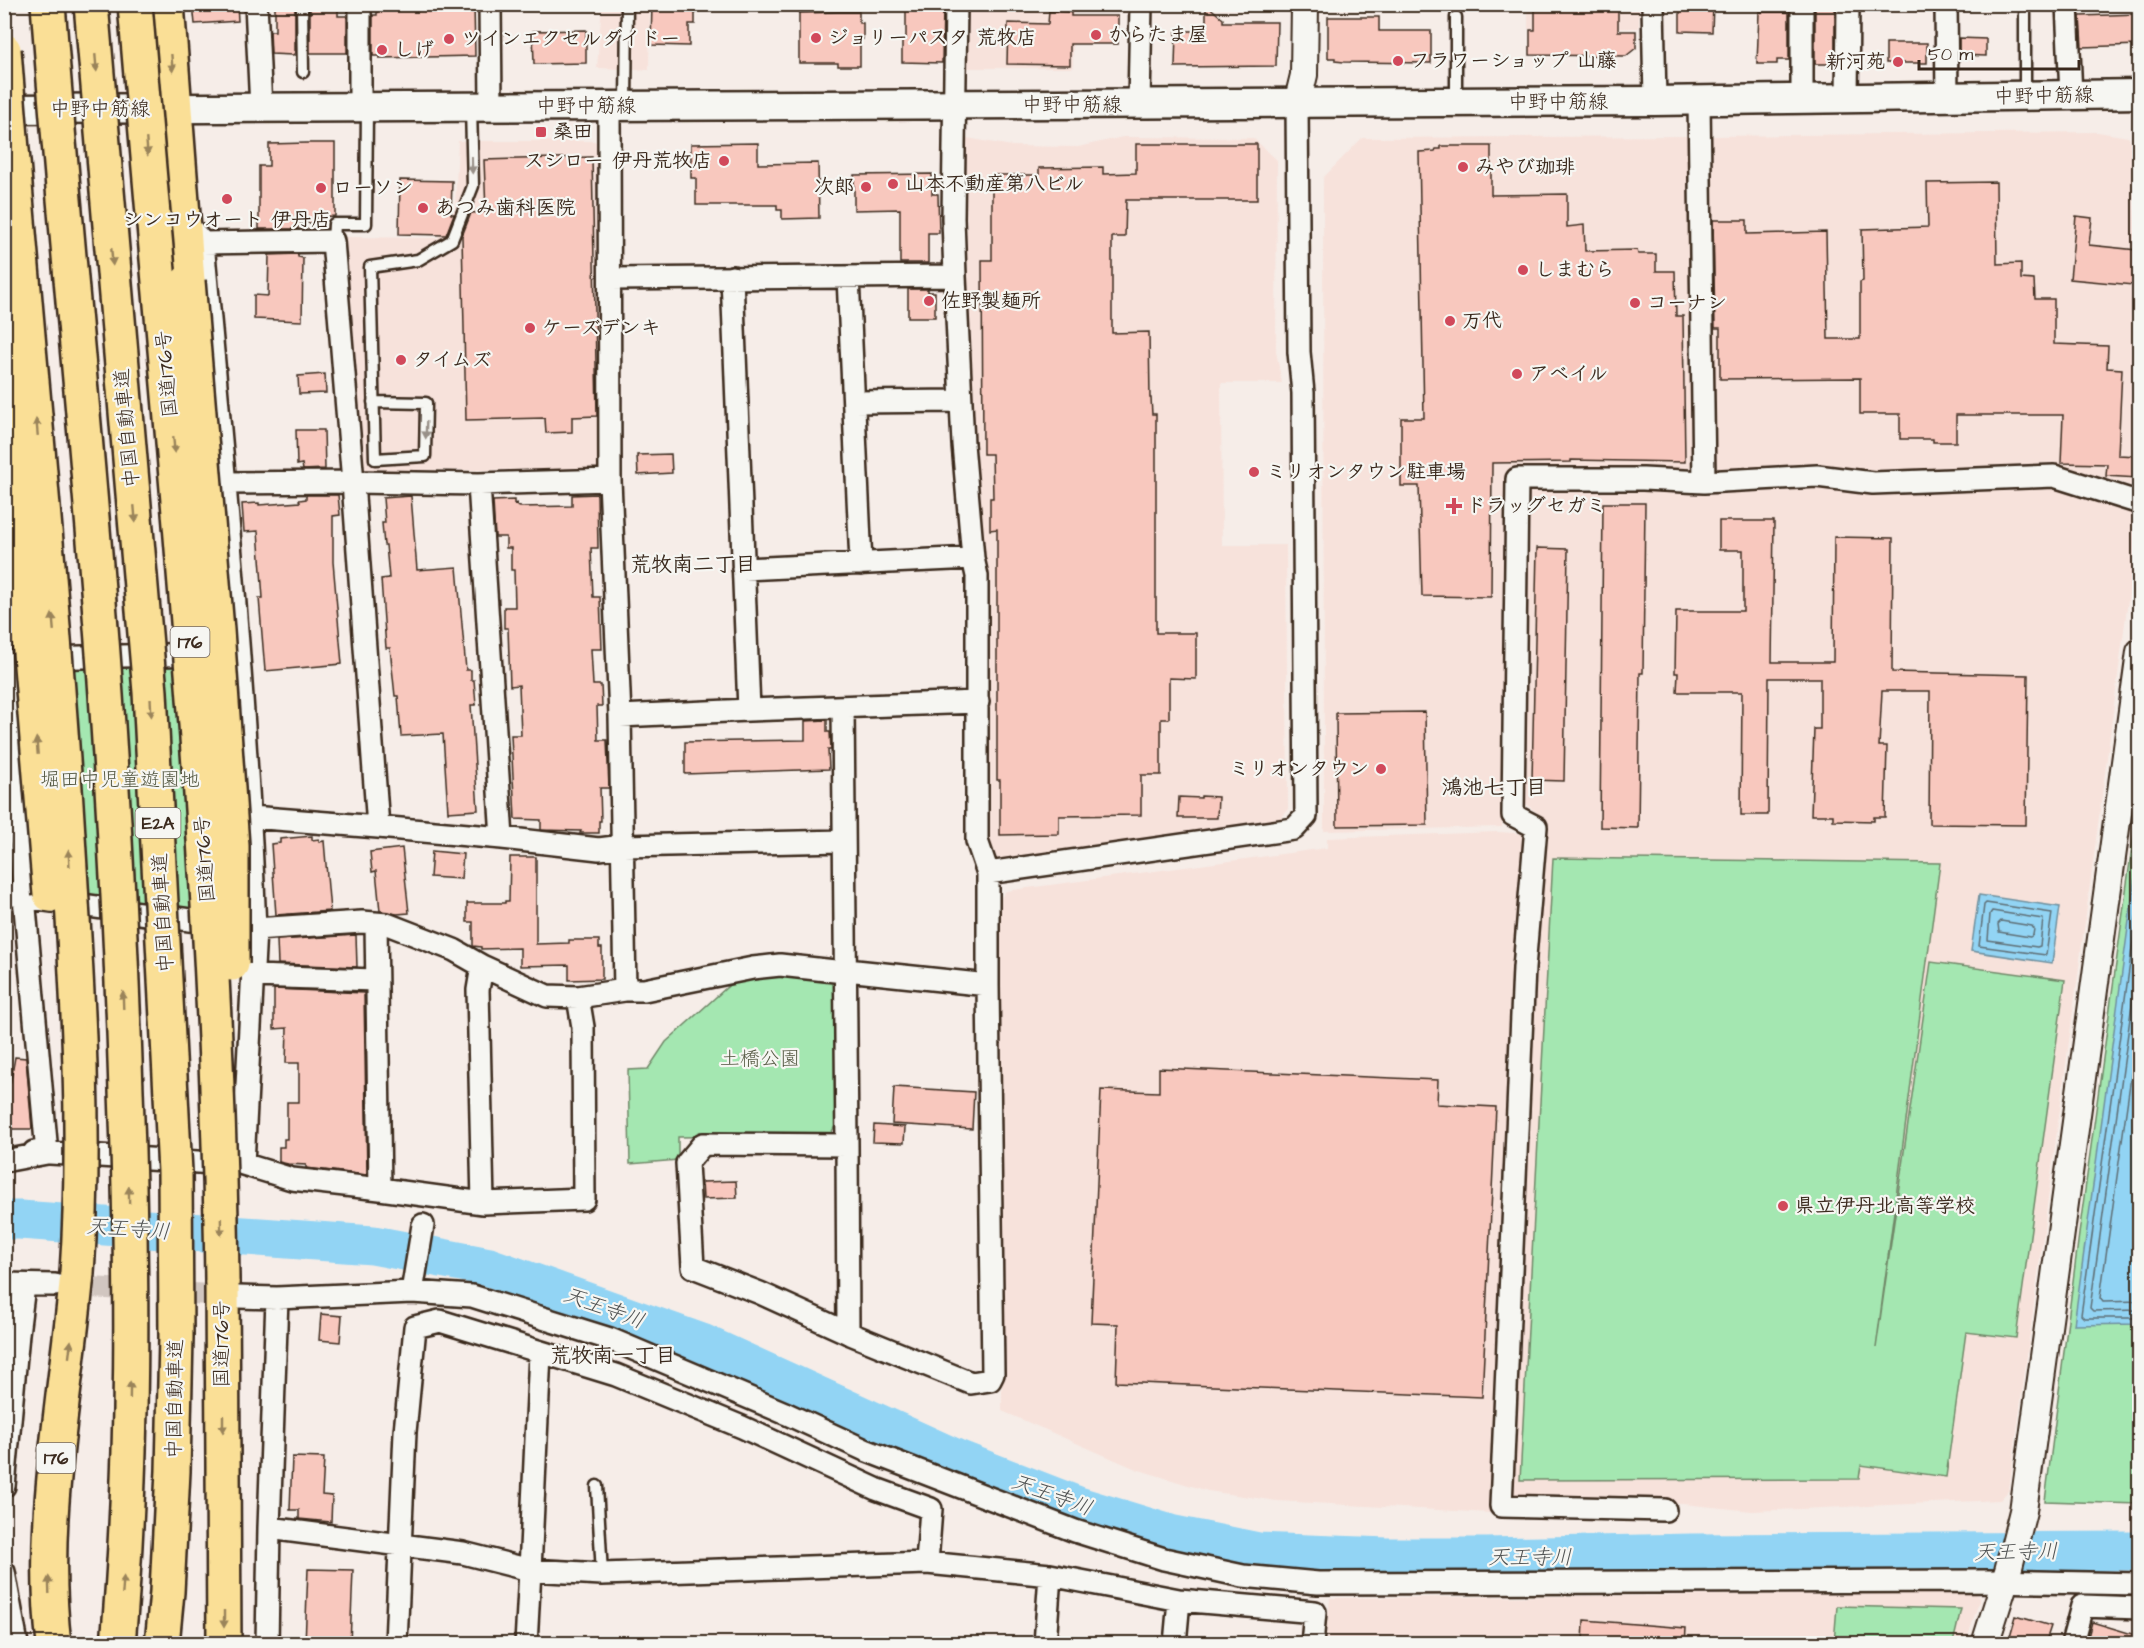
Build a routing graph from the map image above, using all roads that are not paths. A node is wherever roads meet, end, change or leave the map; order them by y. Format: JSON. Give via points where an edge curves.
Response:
{"nodes":[{"id":1,"x":48,"y":4,"type":"edge"},
{"id":2,"x":91,"y":4,"type":"edge"},
{"id":3,"x":135,"y":4,"type":"edge"},
{"id":4,"x":167,"y":4,"type":"edge"},
{"id":5,"x":256,"y":4,"type":"edge"},
{"id":6,"x":302,"y":4,"type":"edge"},
{"id":7,"x":360,"y":4,"type":"edge"},
{"id":8,"x":490,"y":4,"type":"edge"},
{"id":9,"x":627,"y":4,"type":"edge"},
{"id":10,"x":956,"y":4,"type":"edge"},
{"id":11,"x":1140,"y":4,"type":"edge"},
{"id":12,"x":1305,"y":4,"type":"edge"},
{"id":13,"x":1653,"y":4,"type":"edge"},
{"id":14,"x":1802,"y":4,"type":"edge"},
{"id":15,"x":1848,"y":4,"type":"edge"},
{"id":16,"x":1946,"y":4,"type":"edge"},
{"id":17,"x":2067,"y":4,"type":"edge"},
{"id":18,"x":2025,"y":14,"type":"dead end"},
{"id":19,"x":1456,"y":17,"type":"dead end"},
{"id":20,"x":4,"y":50,"type":"edge"},
{"id":21,"x":303,"y":72,"type":"dead end"},
{"id":22,"x":2139,"y":94,"type":"edge"},
{"id":23,"x":2025,"y":96,"type":"junction"},
{"id":24,"x":2071,"y":96,"type":"junction"},
{"id":25,"x":1947,"y":98,"type":"junction"},
{"id":26,"x":1802,"y":99,"type":"junction"},
{"id":27,"x":1847,"y":99,"type":"junction"},
{"id":28,"x":1655,"y":101,"type":"junction"},
{"id":29,"x":1699,"y":101,"type":"junction"},
{"id":30,"x":1456,"y":102,"type":"junction"},
{"id":31,"x":1139,"y":104,"type":"junction"},
{"id":32,"x":1297,"y":104,"type":"junction"},
{"id":33,"x":955,"y":105,"type":"junction"},
{"id":34,"x":481,"y":106,"type":"junction"},
{"id":35,"x":617,"y":107,"type":"junction"},
{"id":36,"x":261,"y":108,"type":"junction"},
{"id":37,"x":363,"y":108,"type":"junction"},
{"id":38,"x":4,"y":109,"type":"edge"},
{"id":39,"x":175,"y":109,"type":"junction"},
{"id":40,"x":193,"y":231,"type":"junction"},
{"id":41,"x":333,"y":241,"type":"junction"},
{"id":42,"x":956,"y":276,"type":"junction"},
{"id":43,"x":848,"y":277,"type":"junction"},
{"id":44,"x":732,"y":278,"type":"junction"},
{"id":45,"x":611,"y":279,"type":"junction"},
{"id":46,"x":4,"y":340,"type":"edge"},
{"id":47,"x":961,"y":401,"type":"junction"},
{"id":48,"x":374,"y":402,"type":"junction"},
{"id":49,"x":854,"y":402,"type":"junction"},
{"id":50,"x":398,"y":459,"type":"junction"},
{"id":51,"x":610,"y":480,"type":"junction"},
{"id":52,"x":353,"y":482,"type":"junction"},
{"id":53,"x":1704,"y":482,"type":"junction"},
{"id":54,"x":225,"y":483,"type":"junction"},
{"id":55,"x":399,"y":483,"type":"junction"},
{"id":56,"x":479,"y":484,"type":"junction"},
{"id":57,"x":2139,"y":503,"type":"edge"},
{"id":58,"x":973,"y":558,"type":"junction"},
{"id":59,"x":861,"y":564,"type":"junction"},
{"id":60,"x":743,"y":569,"type":"junction"},
{"id":61,"x":4,"y":583,"type":"edge"},
{"id":62,"x":7,"y":648,"type":"edge"},
{"id":63,"x":2139,"y":652,"type":"edge"},
{"id":64,"x":238,"y":653,"type":"junction"},
{"id":65,"x":978,"y":702,"type":"junction"},
{"id":66,"x":843,"y":707,"type":"junction"},
{"id":67,"x":749,"y":710,"type":"junction"},
{"id":68,"x":620,"y":716,"type":"junction"},
{"id":69,"x":251,"y":818,"type":"junction"},
{"id":70,"x":378,"y":827,"type":"junction"},
{"id":71,"x":502,"y":838,"type":"junction"},
{"id":72,"x":843,"y":841,"type":"junction"},
{"id":73,"x":623,"y":846,"type":"junction"},
{"id":74,"x":988,"y":873,"type":"junction"},
{"id":75,"x":14,"y":895,"type":"edge"},
{"id":76,"x":376,"y":924,"type":"junction"},
{"id":77,"x":255,"y":929,"type":"junction"},
{"id":78,"x":482,"y":966,"type":"junction"},
{"id":79,"x":844,"y":972,"type":"junction"},
{"id":80,"x":254,"y":976,"type":"junction"},
{"id":81,"x":375,"y":980,"type":"junction"},
{"id":82,"x":988,"y":985,"type":"junction"},
{"id":83,"x":625,"y":990,"type":"junction"},
{"id":84,"x":578,"y":997,"type":"junction"},
{"id":85,"x":82,"y":1138,"type":"junction"},
{"id":86,"x":847,"y":1145,"type":"junction"},
{"id":87,"x":4,"y":1150,"type":"edge"},
{"id":88,"x":47,"y":1153,"type":"junction"},
{"id":89,"x":4,"y":1161,"type":"edge"},
{"id":90,"x":232,"y":1171,"type":"junction"},
{"id":91,"x":380,"y":1189,"type":"junction"},
{"id":92,"x":483,"y":1203,"type":"junction"},
{"id":93,"x":422,"y":1229,"type":"dead end"},
{"id":94,"x":65,"y":1279,"type":"junction"},
{"id":95,"x":14,"y":1285,"type":"edge"},
{"id":96,"x":413,"y":1287,"type":"junction"},
{"id":97,"x":230,"y":1289,"type":"junction"},
{"id":98,"x":277,"y":1298,"type":"junction"},
{"id":99,"x":848,"y":1333,"type":"junction"},
{"id":100,"x":11,"y":1334,"type":"edge"},
{"id":101,"x":540,"y":1353,"type":"junction"},
{"id":102,"x":6,"y":1447,"type":"edge"},
{"id":103,"x":4,"y":1486,"type":"edge"},
{"id":104,"x":597,"y":1486,"type":"dead end"},
{"id":105,"x":1665,"y":1510,"type":"dead end"},
{"id":106,"x":269,"y":1528,"type":"junction"},
{"id":107,"x":402,"y":1545,"type":"junction"},
{"id":108,"x":927,"y":1563,"type":"junction"},
{"id":109,"x":530,"y":1570,"type":"junction"},
{"id":110,"x":4,"y":1572,"type":"edge"},
{"id":111,"x":602,"y":1574,"type":"junction"},
{"id":112,"x":1050,"y":1575,"type":"junction"},
{"id":113,"x":2005,"y":1576,"type":"junction"},
{"id":114,"x":2139,"y":1584,"type":"edge"},
{"id":115,"x":1179,"y":1600,"type":"junction"},
{"id":116,"x":2139,"y":1608,"type":"edge"},
{"id":117,"x":17,"y":1644,"type":"edge"},
{"id":118,"x":54,"y":1644,"type":"edge"},
{"id":119,"x":118,"y":1644,"type":"edge"},
{"id":120,"x":162,"y":1644,"type":"edge"},
{"id":121,"x":224,"y":1644,"type":"edge"},
{"id":122,"x":267,"y":1644,"type":"edge"},
{"id":123,"x":396,"y":1644,"type":"edge"},
{"id":124,"x":526,"y":1644,"type":"edge"},
{"id":125,"x":1045,"y":1644,"type":"edge"},
{"id":126,"x":1175,"y":1644,"type":"edge"},
{"id":127,"x":1312,"y":1644,"type":"edge"},
{"id":128,"x":1985,"y":1644,"type":"edge"},
{"id":129,"x":2072,"y":1644,"type":"edge"}],
"edges":[{"from":119,"to":1,"type":"highway","number":"E2A","one_way":true,"bridge":true,"via":[[124,1580],[132,1335],[122,964],[105,683]]},
{"from":2,"to":120,"type":"highway","name":"中国自動車道","number":"E2A","one_way":true,"bridge":true,"via":[[150,692],[175,1172],[173,1471]]},
{"from":3,"to":90,"type":"highway","name":"国道176号","number":"176","one_way":true,"bridge":true,"via":[[194,698],[211,957]]},
{"from":4,"to":39,"type":"highway","one_way":true},
{"from":5,"to":36,"type":"street"},
{"from":6,"to":21,"type":"lane"},
{"from":7,"to":37,"type":"street"},
{"from":8,"to":34,"type":"street"},
{"from":9,"to":35,"type":"lane"},
{"from":10,"to":33,"type":"street"},
{"from":11,"to":31,"type":"street"},
{"from":12,"to":32,"type":"street","via":[[1304,75]]},
{"from":13,"to":28,"type":"street"},
{"from":14,"to":26,"type":"street"},
{"from":15,"to":27,"type":"street"},
{"from":16,"to":25,"type":"street"},
{"from":17,"to":24,"type":"street"},
{"from":18,"to":23,"type":"lane"},
{"from":19,"to":30,"type":"lane"},
{"from":85,"to":20,"type":"highway","number":"176","one_way":true,"bridge":true,"via":[[60,699]]},
{"from":22,"to":24,"type":"main road","name":"中野中筋線"},
{"from":23,"to":24,"type":"main road","name":"中野中筋線"},
{"from":23,"to":25,"type":"main road","name":"中野中筋線"},
{"from":25,"to":27,"type":"main road","name":"中野中筋線"},
{"from":26,"to":27,"type":"main road","name":"中野中筋線"},
{"from":26,"to":29,"type":"main road","name":"中野中筋線"},
{"from":28,"to":29,"type":"main road","name":"中野中筋線"},
{"from":28,"to":30,"type":"main road","name":"中野中筋線"},
{"from":29,"to":53,"type":"street"},
{"from":30,"to":32,"type":"main road","name":"中野中筋線"},
{"from":31,"to":32,"type":"main road","name":"中野中筋線"},
{"from":31,"to":33,"type":"main road","name":"中野中筋線"},
{"from":32,"to":74,"type":"street","via":[[1306,816],[1294,829]]},
{"from":33,"to":35,"type":"main road","name":"中野中筋線"},
{"from":33,"to":42,"type":"street"},
{"from":34,"to":35,"type":"main road","name":"中野中筋線"},
{"from":34,"to":37,"type":"main road","name":"中野中筋線"},
{"from":34,"to":48,"type":"lane","one_way":true,"via":[[473,186],[452,240],[418,260],[370,267]]},
{"from":35,"to":45,"type":"street"},
{"from":36,"to":37,"type":"main road","name":"中野中筋線"},
{"from":36,"to":39,"type":"main road","name":"中野中筋線"},
{"from":37,"to":41,"type":"lane","via":[[366,224],[334,224]]},
{"from":38,"to":39,"type":"main road","name":"中野中筋線"},
{"from":39,"to":40,"type":"highway"},
{"from":40,"to":41,"type":"street"},
{"from":40,"to":54,"type":"street"},
{"from":40,"to":90,"type":"highway","bridge":true,"via":[[189,281],[232,846]]},
{"from":41,"to":52,"type":"street"},
{"from":42,"to":43,"type":"street"},
{"from":42,"to":47,"type":"street"},
{"from":43,"to":44,"type":"street"},
{"from":43,"to":49,"type":"street"},
{"from":44,"to":45,"type":"street"},
{"from":44,"to":60,"type":"street"},
{"from":45,"to":51,"type":"street"},
{"from":85,"to":46,"type":"highway","one_way":true,"bridge":true,"via":[[54,949]]},
{"from":47,"to":49,"type":"street"},
{"from":47,"to":58,"type":"street"},
{"from":48,"to":50,"type":"lane","via":[[375,459]]},
{"from":48,"to":50,"type":"lane","one_way":true,"via":[[426,403],[425,456]]},
{"from":49,"to":59,"type":"street"},
{"from":50,"to":55,"type":"lane"},
{"from":51,"to":56,"type":"street"},
{"from":51,"to":68,"type":"street"},
{"from":52,"to":54,"type":"street"},
{"from":52,"to":55,"type":"street"},
{"from":52,"to":70,"type":"street"},
{"from":53,"to":57,"type":"street","via":[[1817,476],[1897,483],[2054,476]]},
{"from":53,"to":105,"type":"street","via":[[1517,479],[1513,815],[1536,827],[1524,968],[1501,1506]]},
{"from":54,"to":64,"type":"street"},
{"from":55,"to":56,"type":"street"},
{"from":56,"to":71,"type":"street"},
{"from":58,"to":59,"type":"street"},
{"from":58,"to":65,"type":"street","via":[[977,576]]},
{"from":59,"to":60,"type":"street"},
{"from":60,"to":67,"type":"street"},
{"from":61,"to":62,"type":"street"},
{"from":62,"to":64,"type":"street"},
{"from":62,"to":75,"type":"street"},
{"from":63,"to":113,"type":"street","via":[[2019,1525]]},
{"from":64,"to":69,"type":"street"},
{"from":65,"to":66,"type":"street"},
{"from":65,"to":74,"type":"street","via":[[976,841]]},
{"from":66,"to":67,"type":"street"},
{"from":66,"to":72,"type":"street"},
{"from":67,"to":68,"type":"street"},
{"from":68,"to":73,"type":"street"},
{"from":69,"to":70,"type":"street"},
{"from":69,"to":77,"type":"street"},
{"from":70,"to":71,"type":"street"},
{"from":71,"to":73,"type":"street","via":[[599,849]]},
{"from":72,"to":73,"type":"street"},
{"from":72,"to":79,"type":"street"},
{"from":73,"to":83,"type":"street"},
{"from":74,"to":82,"type":"street"},
{"from":75,"to":77,"type":"street"},
{"from":75,"to":88,"type":"street"},
{"from":76,"to":77,"type":"street"},
{"from":76,"to":78,"type":"street","via":[[387,924],[454,950]]},
{"from":76,"to":81,"type":"street"},
{"from":77,"to":80,"type":"street"},
{"from":78,"to":84,"type":"street","via":[[546,996]]},
{"from":78,"to":92,"type":"street","via":[[478,990]]},
{"from":79,"to":82,"type":"street","via":[[856,970]]},
{"from":79,"to":83,"type":"street","via":[[780,965],[644,990]]},
{"from":79,"to":86,"type":"street"},
{"from":80,"to":81,"type":"street"},
{"from":80,"to":90,"type":"street"},
{"from":81,"to":91,"type":"street"},
{"from":82,"to":99,"type":"street","via":[[993,1374],[990,1380],[971,1383]]},
{"from":83,"to":84,"type":"street"},
{"from":84,"to":92,"type":"street","via":[[583,1027],[584,1199]]},
{"from":85,"to":94,"type":"highway","number":"176","bridge":true,"via":[[82,1203]]},
{"from":86,"to":99,"type":"street"},
{"from":86,"to":99,"type":"street","via":[[703,1144],[687,1163],[693,1267]]},
{"from":87,"to":88,"type":"street"},
{"from":88,"to":89,"type":"street"},
{"from":88,"to":90,"type":"street"},
{"from":90,"to":91,"type":"street"},
{"from":90,"to":97,"type":"highway","name":"国道176号","number":"176","one_way":true,"bridge":true},
{"from":91,"to":92,"type":"street"},
{"from":93,"to":96,"type":"street"},
{"from":94,"to":95,"type":"street"},
{"from":118,"to":94,"type":"highway","number":"176","one_way":true,"via":[[50,1615],[50,1518]]},
{"from":95,"to":100,"type":"street"},
{"from":96,"to":98,"type":"street"},
{"from":96,"to":113,"type":"street","via":[[472,1296],[610,1339],[965,1490],[1164,1559],[1243,1576],[1318,1583]]},
{"from":97,"to":98,"type":"street"},
{"from":97,"to":121,"type":"highway","name":"国道176号","number":"176","one_way":true},
{"from":98,"to":106,"type":"street"},
{"from":100,"to":102,"type":"street"},
{"from":101,"to":107,"type":"street","via":[[440,1321],[415,1327],[405,1432]]},
{"from":101,"to":108,"type":"street","via":[[616,1375],[930,1509]]},
{"from":101,"to":109,"type":"street"},
{"from":102,"to":103,"type":"street"},
{"from":104,"to":111,"type":"lane"},
{"from":106,"to":107,"type":"street"},
{"from":106,"to":122,"type":"street"},
{"from":107,"to":109,"type":"street","via":[[463,1553]]},
{"from":107,"to":123,"type":"street"},
{"from":108,"to":111,"type":"street"},
{"from":108,"to":112,"type":"street"},
{"from":109,"to":111,"type":"street"},
{"from":109,"to":124,"type":"street"},
{"from":110,"to":117,"type":"street"},
{"from":112,"to":115,"type":"street"},
{"from":112,"to":125,"type":"street"},
{"from":113,"to":114,"type":"street"},
{"from":113,"to":128,"type":"street"},
{"from":115,"to":126,"type":"street"},
{"from":115,"to":127,"type":"street","via":[[1315,1612]]},
{"from":116,"to":129,"type":"street","via":[[2082,1606]]}]}
